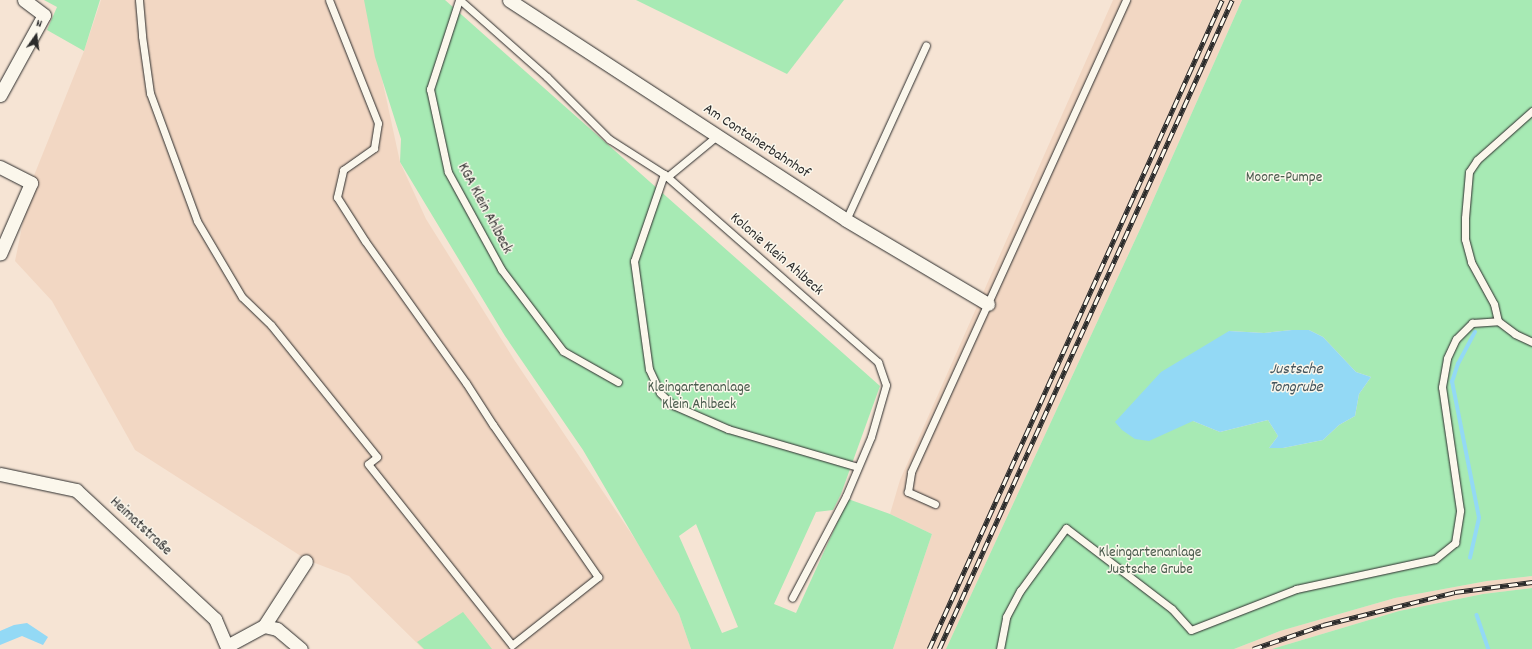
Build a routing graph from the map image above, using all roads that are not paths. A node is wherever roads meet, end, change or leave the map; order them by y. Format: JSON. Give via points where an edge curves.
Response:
{"nodes":[{"id":1,"x":24,"y":0,"type":"edge"},
{"id":2,"x":139,"y":0,"type":"edge"},
{"id":3,"x":329,"y":0,"type":"edge"},
{"id":4,"x":460,"y":0,"type":"edge"},
{"id":5,"x":509,"y":0,"type":"edge"},
{"id":6,"x":1126,"y":0,"type":"edge"},
{"id":7,"x":926,"y":45,"type":"dead end"},
{"id":8,"x":0,"y":95,"type":"edge"},
{"id":9,"x":1532,"y":111,"type":"edge"},
{"id":10,"x":718,"y":135,"type":"junction"},
{"id":11,"x":0,"y":167,"type":"edge"},
{"id":12,"x":666,"y":176,"type":"junction"},
{"id":13,"x":846,"y":220,"type":"junction"},
{"id":14,"x":0,"y":254,"type":"edge"},
{"id":15,"x":988,"y":304,"type":"junction"},
{"id":16,"x":1498,"y":321,"type":"junction"},
{"id":17,"x":1532,"y":342,"type":"edge"},
{"id":18,"x":618,"y":382,"type":"dead end"},
{"id":19,"x":858,"y":467,"type":"junction"},
{"id":20,"x":0,"y":474,"type":"edge"},
{"id":21,"x":935,"y":504,"type":"dead end"},
{"id":22,"x":306,"y":561,"type":"dead end"},
{"id":23,"x":792,"y":598,"type":"dead end"},
{"id":24,"x":264,"y":626,"type":"junction"},
{"id":25,"x":227,"y":648,"type":"edge"},
{"id":26,"x":301,"y":649,"type":"edge"},
{"id":27,"x":1000,"y":649,"type":"edge"}],
"edges":[{"from":1,"to":8,"type":"street","via":[[44,15]]},
{"from":2,"to":3,"type":"lane","via":[[150,93],[197,221],[242,297],[271,325],[376,457],[368,464],[512,645],[598,577],[337,197],[343,170],[374,148],[378,123]]},
{"from":4,"to":12,"type":"lane","name":"Kolonie Klein Ahlbeck","via":[[547,77],[610,138]]},
{"from":4,"to":18,"type":"lane","name":"KGA Klein Ahlbeck","via":[[430,89],[448,172],[501,269],[563,351]]},
{"from":5,"to":10,"type":"street","name":"Am Containerbahnhof"},
{"from":6,"to":15,"type":"lane"},
{"from":7,"to":13,"type":"lane"},
{"from":9,"to":16,"type":"lane","via":[[1477,160],[1468,172],[1465,239],[1471,262],[1494,304]]},
{"from":10,"to":12,"type":"lane"},
{"from":10,"to":13,"type":"street","name":"Am Containerbahnhof"},
{"from":11,"to":14,"type":"street","via":[[31,183]]},
{"from":12,"to":19,"type":"lane","name":"Kolonie Klein Ahlbeck","via":[[878,362],[886,385],[871,437]]},
{"from":12,"to":19,"type":"lane","via":[[634,261],[649,369],[660,393],[673,405],[728,429]]},
{"from":13,"to":15,"type":"street","name":"Am Containerbahnhof"},
{"from":15,"to":21,"type":"lane","via":[[911,472],[908,492]]},
{"from":16,"to":17,"type":"lane","via":[[1515,334]]},
{"from":16,"to":27,"type":"lane","via":[[1472,323],[1456,339],[1447,358],[1442,387],[1460,510],[1455,543],[1436,559],[1296,589],[1191,630],[1172,609],[1066,528],[1020,591],[1006,617]]},
{"from":19,"to":23,"type":"lane","name":"Kolonie Klein Ahlbeck","via":[[846,496]]},
{"from":20,"to":25,"type":"street","name":"Heimatstraße","via":[[76,490],[215,619]]},
{"from":22,"to":24,"type":"street"},
{"from":24,"to":25,"type":"street"},
{"from":24,"to":26,"type":"street","via":[[277,629]]}]}
